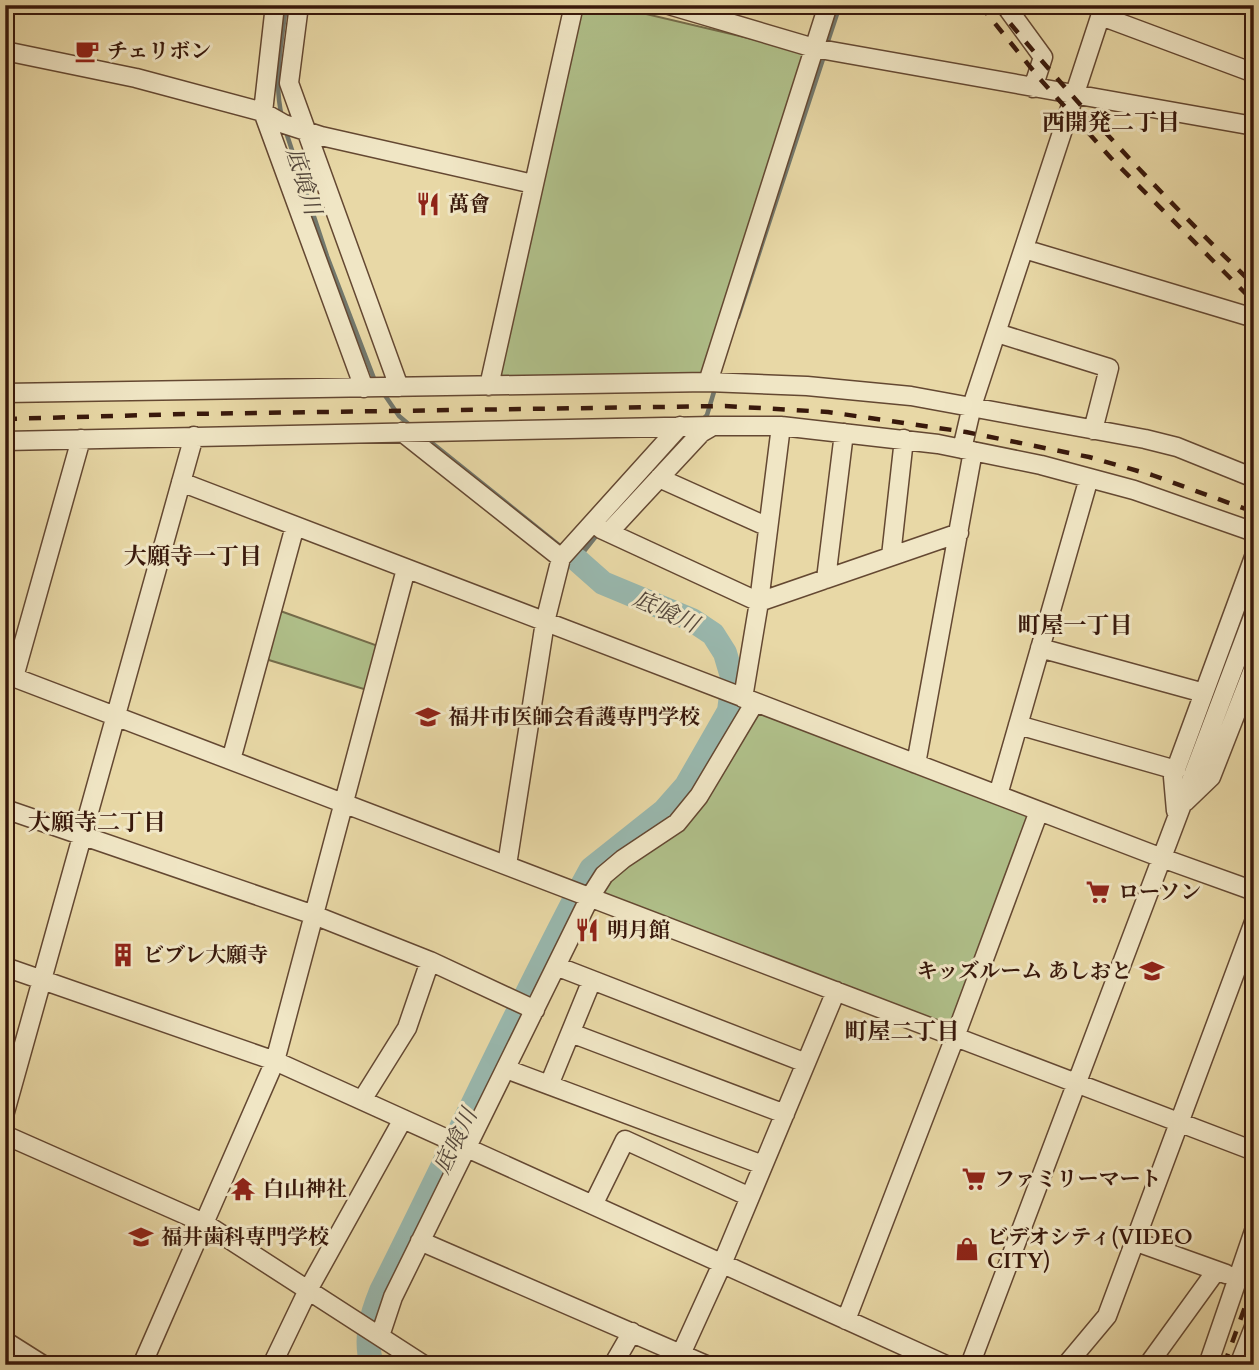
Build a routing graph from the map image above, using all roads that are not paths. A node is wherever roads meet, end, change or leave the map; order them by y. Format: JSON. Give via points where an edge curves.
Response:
{"nodes":[{"id":1,"x":275,"y":5,"type":"edge"},
{"id":2,"x":299,"y":5,"type":"edge"},
{"id":3,"x":574,"y":5,"type":"edge"},
{"id":4,"x":669,"y":5,"type":"edge"},
{"id":5,"x":828,"y":5,"type":"edge"},
{"id":6,"x":1005,"y":5,"type":"edge"},
{"id":7,"x":1103,"y":11,"type":"edge"},
{"id":8,"x":814,"y":48,"type":"junction"},
{"id":9,"x":5,"y":51,"type":"edge"},
{"id":10,"x":1254,"y":73,"type":"edge"},
{"id":11,"x":1032,"y":88,"type":"junction"},
{"id":12,"x":1074,"y":95,"type":"junction"},
{"id":13,"x":263,"y":112,"type":"junction"},
{"id":14,"x":1254,"y":126,"type":"edge"},
{"id":15,"x":305,"y":130,"type":"junction"},
{"id":16,"x":533,"y":184,"type":"junction"},
{"id":17,"x":1024,"y":249,"type":"junction"},
{"id":18,"x":1254,"y":318,"type":"edge"},
{"id":19,"x":997,"y":333,"type":"junction"},
{"id":20,"x":708,"y":382,"type":"junction"},
{"id":21,"x":489,"y":386,"type":"junction"},
{"id":22,"x":399,"y":387,"type":"junction"},
{"id":23,"x":364,"y":388,"type":"junction"},
{"id":24,"x":5,"y":393,"type":"edge"},
{"id":25,"x":972,"y":406,"type":"junction"},
{"id":26,"x":680,"y":426,"type":"junction"},
{"id":27,"x":713,"y":426,"type":"junction"},
{"id":28,"x":781,"y":426,"type":"junction"},
{"id":29,"x":1093,"y":430,"type":"junction"},
{"id":30,"x":402,"y":432,"type":"junction"},
{"id":31,"x":844,"y":433,"type":"junction"},
{"id":32,"x":194,"y":436,"type":"junction"},
{"id":33,"x":81,"y":439,"type":"junction"},
{"id":34,"x":904,"y":439,"type":"junction"},
{"id":35,"x":5,"y":441,"type":"edge"},
{"id":36,"x":967,"y":450,"type":"junction"},
{"id":37,"x":659,"y":478,"type":"junction"},
{"id":38,"x":1089,"y":478,"type":"junction"},
{"id":39,"x":1254,"y":478,"type":"edge"},
{"id":40,"x":181,"y":482,"type":"junction"},
{"id":41,"x":591,"y":524,"type":"junction"},
{"id":42,"x":295,"y":526,"type":"junction"},
{"id":43,"x":768,"y":527,"type":"junction"},
{"id":44,"x":609,"y":532,"type":"junction"},
{"id":45,"x":1254,"y":532,"type":"edge"},
{"id":46,"x":960,"y":533,"type":"junction"},
{"id":47,"x":891,"y":556,"type":"junction"},
{"id":48,"x":1254,"y":557,"type":"edge"},
{"id":49,"x":561,"y":558,"type":"junction"},
{"id":50,"x":406,"y":569,"type":"junction"},
{"id":51,"x":826,"y":579,"type":"junction"},
{"id":52,"x":759,"y":602,"type":"junction"},
{"id":53,"x":1254,"y":614,"type":"edge"},
{"id":54,"x":545,"y":622,"type":"junction"},
{"id":55,"x":1040,"y":648,"type":"junction"},
{"id":56,"x":1254,"y":667,"type":"edge"},
{"id":57,"x":10,"y":675,"type":"edge"},
{"id":58,"x":1204,"y":693,"type":"junction"},
{"id":59,"x":1249,"y":696,"type":"edge"},
{"id":60,"x":749,"y":700,"type":"junction"},
{"id":61,"x":115,"y":716,"type":"junction"},
{"id":62,"x":1018,"y":725,"type":"junction"},
{"id":63,"x":231,"y":760,"type":"junction"},
{"id":64,"x":916,"y":764,"type":"junction"},
{"id":65,"x":1176,"y":770,"type":"junction"},
{"id":66,"x":998,"y":795,"type":"junction"},
{"id":67,"x":344,"y":803,"type":"junction"},
{"id":68,"x":5,"y":809,"type":"edge"},
{"id":69,"x":1039,"y":811,"type":"junction"},
{"id":70,"x":1179,"y":812,"type":"junction"},
{"id":71,"x":82,"y":836,"type":"junction"},
{"id":72,"x":1161,"y":858,"type":"junction"},
{"id":73,"x":507,"y":865,"type":"junction"},
{"id":74,"x":1254,"y":891,"type":"edge"},
{"id":75,"x":590,"y":897,"type":"junction"},
{"id":76,"x":314,"y":915,"type":"junction"},
{"id":77,"x":1254,"y":922,"type":"edge"},
{"id":78,"x":430,"y":961,"type":"junction"},
{"id":79,"x":556,"y":966,"type":"junction"},
{"id":80,"x":5,"y":967,"type":"edge"},
{"id":81,"x":42,"y":980,"type":"junction"},
{"id":82,"x":592,"y":980,"type":"junction"},
{"id":83,"x":836,"y":991,"type":"junction"},
{"id":84,"x":535,"y":1010,"type":"junction"},
{"id":85,"x":570,"y":1033,"type":"junction"},
{"id":86,"x":955,"y":1037,"type":"junction"},
{"id":87,"x":275,"y":1061,"type":"junction"},
{"id":88,"x":806,"y":1063,"type":"junction"},
{"id":89,"x":506,"y":1069,"type":"junction"},
{"id":90,"x":1077,"y":1083,"type":"junction"},
{"id":91,"x":550,"y":1085,"type":"junction"},
{"id":92,"x":362,"y":1100,"type":"junction"},
{"id":93,"x":5,"y":1112,"type":"edge"},
{"id":94,"x":785,"y":1114,"type":"junction"},
{"id":95,"x":403,"y":1119,"type":"junction"},
{"id":96,"x":1178,"y":1122,"type":"junction"},
{"id":97,"x":5,"y":1135,"type":"edge"},
{"id":98,"x":467,"y":1149,"type":"junction"},
{"id":99,"x":1254,"y":1151,"type":"edge"},
{"id":100,"x":763,"y":1165,"type":"junction"},
{"id":101,"x":750,"y":1197,"type":"junction"},
{"id":102,"x":593,"y":1205,"type":"junction"},
{"id":103,"x":204,"y":1223,"type":"junction"},
{"id":104,"x":1254,"y":1231,"type":"edge"},
{"id":105,"x":420,"y":1241,"type":"junction"},
{"id":106,"x":1134,"y":1241,"type":"junction"},
{"id":107,"x":722,"y":1264,"type":"junction"},
{"id":108,"x":1216,"y":1270,"type":"junction"},
{"id":109,"x":1239,"y":1279,"type":"junction"},
{"id":110,"x":308,"y":1290,"type":"junction"},
{"id":111,"x":846,"y":1320,"type":"junction"},
{"id":112,"x":1254,"y":1327,"type":"edge"},
{"id":113,"x":632,"y":1332,"type":"junction"},
{"id":114,"x":380,"y":1336,"type":"junction"},
{"id":115,"x":5,"y":1341,"type":"edge"},
{"id":116,"x":399,"y":1348,"type":"junction"},
{"id":117,"x":679,"y":1359,"type":"edge"},
{"id":118,"x":43,"y":1365,"type":"edge"},
{"id":119,"x":142,"y":1365,"type":"edge"},
{"id":120,"x":272,"y":1365,"type":"edge"},
{"id":121,"x":390,"y":1365,"type":"edge"},
{"id":122,"x":424,"y":1365,"type":"edge"},
{"id":123,"x":613,"y":1365,"type":"edge"},
{"id":124,"x":706,"y":1365,"type":"edge"},
{"id":125,"x":946,"y":1365,"type":"edge"},
{"id":126,"x":970,"y":1365,"type":"edge"},
{"id":127,"x":1066,"y":1365,"type":"edge"},
{"id":128,"x":1148,"y":1365,"type":"edge"},
{"id":129,"x":1208,"y":1365,"type":"edge"},
{"id":130,"x":1239,"y":1365,"type":"edge"}],
"edges":[{"from":1,"to":13,"type":"street"},
{"from":2,"to":15,"type":"street","via":[[289,83]]},
{"from":3,"to":16,"type":"street"},
{"from":4,"to":8,"type":"street"},
{"from":5,"to":8,"type":"street"},
{"from":6,"to":11,"type":"street","via":[[1044,57]]},
{"from":7,"to":10,"type":"street"},
{"from":7,"to":12,"type":"street"},
{"from":8,"to":11,"type":"street"},
{"from":8,"to":20,"type":"street"},
{"from":9,"to":13,"type":"street","via":[[136,78]]},
{"from":11,"to":12,"type":"street"},
{"from":12,"to":14,"type":"street"},
{"from":12,"to":17,"type":"street"},
{"from":13,"to":15,"type":"street"},
{"from":13,"to":23,"type":"street"},
{"from":15,"to":16,"type":"street"},
{"from":15,"to":22,"type":"street"},
{"from":16,"to":21,"type":"street"},
{"from":17,"to":18,"type":"street"},
{"from":17,"to":19,"type":"street"},
{"from":19,"to":25,"type":"street"},
{"from":19,"to":29,"type":"street","via":[[1109,368]]},
{"from":20,"to":21,"type":"street"},
{"from":20,"to":25,"type":"street","via":[[870,391]]},
{"from":21,"to":22,"type":"street"},
{"from":22,"to":23,"type":"street"},
{"from":23,"to":24,"type":"street"},
{"from":25,"to":29,"type":"street"},
{"from":25,"to":36,"type":"street"},
{"from":26,"to":27,"type":"street"},
{"from":26,"to":30,"type":"street"},
{"from":26,"to":41,"type":"street"},
{"from":27,"to":28,"type":"street"},
{"from":27,"to":37,"type":"street"},
{"from":28,"to":31,"type":"street"},
{"from":28,"to":43,"type":"street"},
{"from":29,"to":39,"type":"street","via":[[1177,447]]},
{"from":30,"to":32,"type":"street"},
{"from":30,"to":49,"type":"street"},
{"from":31,"to":34,"type":"street"},
{"from":31,"to":51,"type":"street"},
{"from":32,"to":33,"type":"street"},
{"from":32,"to":40,"type":"street"},
{"from":33,"to":35,"type":"street"},
{"from":33,"to":57,"type":"street"},
{"from":34,"to":36,"type":"street"},
{"from":34,"to":47,"type":"street"},
{"from":36,"to":38,"type":"street"},
{"from":36,"to":46,"type":"street"},
{"from":37,"to":43,"type":"street"},
{"from":37,"to":44,"type":"street"},
{"from":38,"to":45,"type":"street"},
{"from":38,"to":55,"type":"street"},
{"from":40,"to":42,"type":"street"},
{"from":40,"to":61,"type":"street"},
{"from":41,"to":44,"type":"street"},
{"from":41,"to":49,"type":"street"},
{"from":42,"to":50,"type":"street"},
{"from":42,"to":63,"type":"street"},
{"from":43,"to":52,"type":"street"},
{"from":44,"to":52,"type":"street"},
{"from":46,"to":47,"type":"street"},
{"from":46,"to":64,"type":"street"},
{"from":47,"to":51,"type":"street"},
{"from":48,"to":58,"type":"street"},
{"from":49,"to":54,"type":"street"},
{"from":50,"to":54,"type":"street"},
{"from":50,"to":67,"type":"street"},
{"from":51,"to":52,"type":"street"},
{"from":52,"to":60,"type":"street"},
{"from":53,"to":70,"type":"street"},
{"from":54,"to":60,"type":"street"},
{"from":54,"to":73,"type":"street"},
{"from":55,"to":58,"type":"street"},
{"from":55,"to":62,"type":"street"},
{"from":56,"to":59,"type":"street"},
{"from":57,"to":61,"type":"street"},
{"from":58,"to":65,"type":"street"},
{"from":59,"to":70,"type":"street","via":[[1211,777]]},
{"from":60,"to":64,"type":"street"},
{"from":60,"to":75,"type":"street","via":[[699,796],[677,823],[604,875]]},
{"from":61,"to":63,"type":"street"},
{"from":61,"to":71,"type":"street"},
{"from":62,"to":65,"type":"street"},
{"from":62,"to":66,"type":"street"},
{"from":63,"to":67,"type":"street"},
{"from":64,"to":66,"type":"street"},
{"from":65,"to":70,"type":"street"},
{"from":66,"to":69,"type":"street"},
{"from":67,"to":73,"type":"street"},
{"from":67,"to":76,"type":"street"},
{"from":68,"to":71,"type":"street"},
{"from":69,"to":72,"type":"street"},
{"from":69,"to":86,"type":"street"},
{"from":70,"to":72,"type":"street"},
{"from":71,"to":76,"type":"street"},
{"from":71,"to":81,"type":"street"},
{"from":72,"to":74,"type":"street"},
{"from":72,"to":90,"type":"street"},
{"from":73,"to":75,"type":"street"},
{"from":75,"to":79,"type":"street"},
{"from":75,"to":83,"type":"street"},
{"from":76,"to":78,"type":"street"},
{"from":76,"to":87,"type":"street"},
{"from":77,"to":96,"type":"street"},
{"from":78,"to":84,"type":"street"},
{"from":78,"to":92,"type":"street","via":[[407,1028]]},
{"from":79,"to":82,"type":"street"},
{"from":79,"to":84,"type":"street"},
{"from":80,"to":81,"type":"street"},
{"from":81,"to":87,"type":"street"},
{"from":81,"to":93,"type":"street"},
{"from":82,"to":85,"type":"street"},
{"from":82,"to":88,"type":"street"},
{"from":83,"to":86,"type":"street"},
{"from":83,"to":88,"type":"street"},
{"from":84,"to":89,"type":"street"},
{"from":85,"to":91,"type":"street"},
{"from":85,"to":94,"type":"street"},
{"from":86,"to":90,"type":"street"},
{"from":86,"to":111,"type":"street"},
{"from":87,"to":92,"type":"street"},
{"from":87,"to":103,"type":"street"},
{"from":88,"to":94,"type":"street"},
{"from":89,"to":91,"type":"street"},
{"from":89,"to":98,"type":"street"},
{"from":90,"to":96,"type":"street"},
{"from":90,"to":126,"type":"street"},
{"from":91,"to":100,"type":"street"},
{"from":92,"to":95,"type":"street"},
{"from":94,"to":100,"type":"street"},
{"from":95,"to":98,"type":"street"},
{"from":95,"to":110,"type":"street"},
{"from":96,"to":99,"type":"street"},
{"from":96,"to":106,"type":"street"},
{"from":97,"to":103,"type":"street"},
{"from":98,"to":102,"type":"street"},
{"from":98,"to":105,"type":"street"},
{"from":100,"to":101,"type":"street"},
{"from":101,"to":102,"type":"street","via":[[625,1140]]},
{"from":101,"to":107,"type":"street"},
{"from":102,"to":107,"type":"street"},
{"from":103,"to":110,"type":"street"},
{"from":103,"to":119,"type":"street"},
{"from":104,"to":109,"type":"street"},
{"from":105,"to":113,"type":"street"},
{"from":105,"to":114,"type":"street"},
{"from":106,"to":108,"type":"street"},
{"from":106,"to":127,"type":"street","via":[[1107,1316]]},
{"from":107,"to":111,"type":"street"},
{"from":107,"to":117,"type":"street"},
{"from":108,"to":109,"type":"street"},
{"from":108,"to":128,"type":"street"},
{"from":109,"to":129,"type":"street"},
{"from":110,"to":114,"type":"street"},
{"from":110,"to":120,"type":"street"},
{"from":111,"to":125,"type":"street"},
{"from":112,"to":130,"type":"street"},
{"from":113,"to":117,"type":"street"},
{"from":113,"to":123,"type":"street"},
{"from":114,"to":116,"type":"street"},
{"from":115,"to":118,"type":"street"},
{"from":116,"to":121,"type":"street"},
{"from":116,"to":122,"type":"street"},
{"from":117,"to":124,"type":"street"}]}
